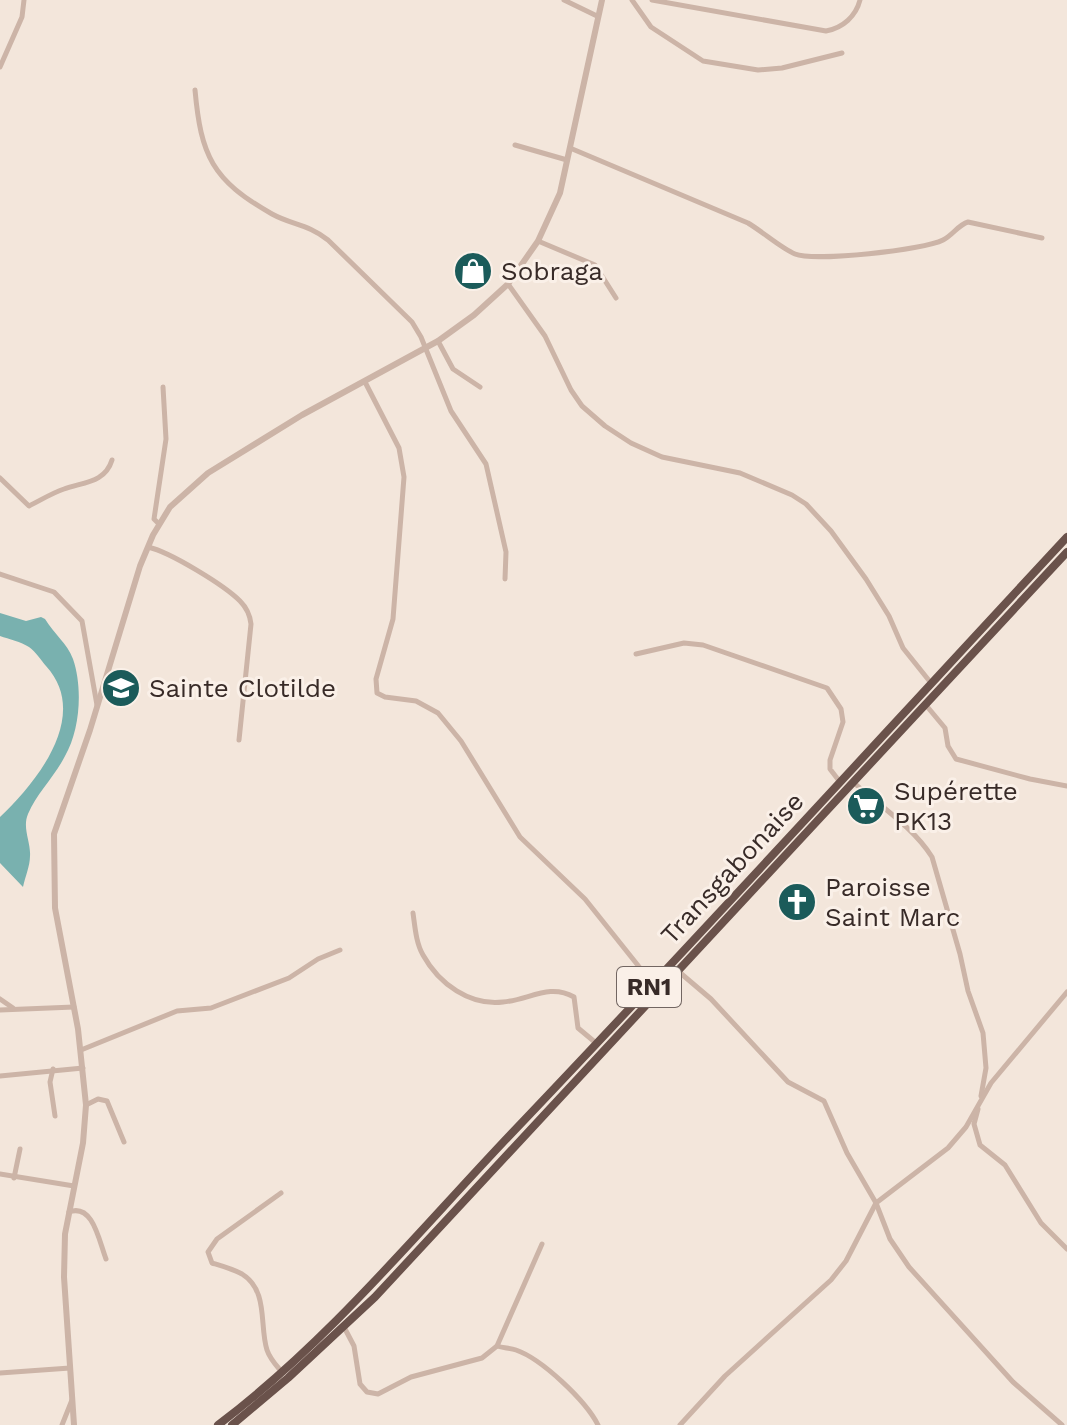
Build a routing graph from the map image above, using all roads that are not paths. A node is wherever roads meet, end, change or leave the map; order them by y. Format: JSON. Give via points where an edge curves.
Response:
{"nodes":[{"id":1,"x":24,"y":0,"type":"edge"},
{"id":2,"x":564,"y":0,"type":"edge"},
{"id":3,"x":602,"y":0,"type":"edge"},
{"id":4,"x":632,"y":0,"type":"edge"},
{"id":5,"x":652,"y":0,"type":"edge"},
{"id":6,"x":860,"y":0,"type":"edge"},
{"id":7,"x":597,"y":16,"type":"junction"},
{"id":8,"x":842,"y":53,"type":"dead end"},
{"id":9,"x":0,"y":67,"type":"edge"},
{"id":10,"x":195,"y":90,"type":"dead end"},
{"id":11,"x":515,"y":145,"type":"dead end"},
{"id":12,"x":570,"y":148,"type":"junction"},
{"id":13,"x":567,"y":160,"type":"junction"},
{"id":14,"x":1042,"y":238,"type":"dead end"},
{"id":15,"x":538,"y":241,"type":"junction"},
{"id":16,"x":508,"y":284,"type":"junction"},
{"id":17,"x":616,"y":298,"type":"dead end"},
{"id":18,"x":438,"y":341,"type":"junction"},
{"id":19,"x":425,"y":348,"type":"junction"},
{"id":20,"x":365,"y":382,"type":"junction"},
{"id":21,"x":163,"y":387,"type":"dead end"},
{"id":22,"x":480,"y":387,"type":"dead end"},
{"id":23,"x":112,"y":460,"type":"dead end"},
{"id":24,"x":0,"y":478,"type":"edge"},
{"id":25,"x":159,"y":524,"type":"junction"},
{"id":26,"x":1067,"y":537,"type":"edge"},
{"id":27,"x":148,"y":547,"type":"junction"},
{"id":28,"x":1067,"y":552,"type":"edge"},
{"id":29,"x":0,"y":574,"type":"edge"},
{"id":30,"x":505,"y":579,"type":"dead end"},
{"id":31,"x":636,"y":654,"type":"dead end"},
{"id":32,"x":931,"y":683,"type":"junction"},
{"id":33,"x":925,"y":704,"type":"junction"},
{"id":34,"x":97,"y":706,"type":"junction"},
{"id":35,"x":239,"y":740,"type":"dead end"},
{"id":36,"x":840,"y":782,"type":"junction"},
{"id":37,"x":853,"y":782,"type":"junction"},
{"id":38,"x":1067,"y":786,"type":"edge"},
{"id":39,"x":413,"y":913,"type":"dead end"},
{"id":40,"x":340,"y":950,"type":"dead end"},
{"id":41,"x":678,"y":971,"type":"junction"},
{"id":42,"x":652,"y":983,"type":"junction"},
{"id":43,"x":1067,"y":992,"type":"edge"},
{"id":44,"x":0,"y":999,"type":"edge"},
{"id":45,"x":74,"y":1007,"type":"junction"},
{"id":46,"x":13,"y":1008,"type":"junction"},
{"id":47,"x":0,"y":1010,"type":"edge"},
{"id":48,"x":597,"y":1043,"type":"junction"},
{"id":49,"x":81,"y":1050,"type":"junction"},
{"id":50,"x":84,"y":1068,"type":"junction"},
{"id":51,"x":53,"y":1069,"type":"junction"},
{"id":52,"x":0,"y":1076,"type":"edge"},
{"id":53,"x":979,"y":1102,"type":"junction"},
{"id":54,"x":86,"y":1105,"type":"junction"},
{"id":55,"x":55,"y":1116,"type":"dead end"},
{"id":56,"x":124,"y":1142,"type":"dead end"},
{"id":57,"x":20,"y":1149,"type":"dead end"},
{"id":58,"x":0,"y":1174,"type":"edge"},
{"id":59,"x":14,"y":1178,"type":"junction"},
{"id":60,"x":74,"y":1186,"type":"junction"},
{"id":61,"x":281,"y":1193,"type":"dead end"},
{"id":62,"x":876,"y":1203,"type":"junction"},
{"id":63,"x":68,"y":1212,"type":"junction"},
{"id":64,"x":542,"y":1244,"type":"dead end"},
{"id":65,"x":1067,"y":1249,"type":"edge"},
{"id":66,"x":106,"y":1259,"type":"dead end"},
{"id":67,"x":344,"y":1327,"type":"junction"},
{"id":68,"x":497,"y":1346,"type":"junction"},
{"id":69,"x":70,"y":1368,"type":"junction"},
{"id":70,"x":281,"y":1371,"type":"junction"},
{"id":71,"x":0,"y":1373,"type":"edge"},
{"id":72,"x":72,"y":1399,"type":"junction"},
{"id":73,"x":62,"y":1425,"type":"edge"},
{"id":74,"x":74,"y":1425,"type":"edge"},
{"id":75,"x":218,"y":1425,"type":"edge"},
{"id":76,"x":232,"y":1425,"type":"edge"},
{"id":77,"x":598,"y":1425,"type":"edge"},
{"id":78,"x":680,"y":1425,"type":"edge"},
{"id":79,"x":1062,"y":1425,"type":"edge"}],
"edges":[{"from":1,"to":9,"type":"street"},
{"from":2,"to":7,"type":"street"},
{"from":3,"to":7,"type":"street"},
{"from":4,"to":8,"type":"street","via":[[651,27],[703,61],[758,70]]},
{"from":5,"to":6,"type":"street","via":[[826,31],[848,21]]},
{"from":7,"to":12,"type":"street"},
{"from":10,"to":19,"type":"street","via":[[204,147],[217,173],[274,215],[328,240],[412,322]]},
{"from":11,"to":13,"type":"street"},
{"from":12,"to":13,"type":"street"},
{"from":12,"to":14,"type":"street","via":[[748,223],[806,257],[904,250],[943,241],[968,222]]},
{"from":13,"to":15,"type":"street"},
{"from":15,"to":16,"type":"street"},
{"from":15,"to":17,"type":"street","via":[[595,265]]},
{"from":16,"to":18,"type":"street"},
{"from":16,"to":32,"type":"street","via":[[545,336],[571,390],[605,426],[662,457],[740,473],[806,504],[866,579],[903,648]]},
{"from":18,"to":19,"type":"street"},
{"from":18,"to":22,"type":"street","via":[[453,369]]},
{"from":19,"to":20,"type":"street"},
{"from":19,"to":30,"type":"street","via":[[451,411],[486,464],[506,552]]},
{"from":20,"to":25,"type":"street","via":[[208,473]]},
{"from":20,"to":42,"type":"street","via":[[399,448],[404,477],[393,619],[377,693],[416,701],[438,713],[520,837],[585,899]]},
{"from":21,"to":25,"type":"street","via":[[166,439],[154,519]]},
{"from":23,"to":24,"type":"street","via":[[99,479],[29,506]]},
{"from":25,"to":27,"type":"street"},
{"from":26,"to":32,"type":"highway","name":"Transgabonaise","number":"RN1"},
{"from":27,"to":34,"type":"street"},
{"from":27,"to":35,"type":"street","via":[[238,599],[250,617]]},
{"from":28,"to":33,"type":"highway","name":"Transgabonaise","number":"RN1"},
{"from":29,"to":34,"type":"street","via":[[54,592],[82,621]]},
{"from":31,"to":36,"type":"street","via":[[684,643],[703,645],[827,688],[843,722],[830,760]]},
{"from":32,"to":36,"type":"highway","name":"Transgabonaise","number":"RN1"},
{"from":33,"to":37,"type":"highway","name":"Transgabonaise","number":"RN1"},
{"from":33,"to":38,"type":"street","via":[[945,728],[956,759]]},
{"from":34,"to":45,"type":"street","via":[[54,834],[55,908]]},
{"from":36,"to":42,"type":"highway","name":"Transgabonaise","number":"RN1"},
{"from":37,"to":41,"type":"highway","name":"Transgabonaise","number":"RN1"},
{"from":37,"to":53,"type":"street","via":[[932,857],[983,1033],[986,1068]]},
{"from":39,"to":48,"type":"street","via":[[423,954],[460,993],[469,999],[504,1002],[565,991],[574,997],[578,1028]]},
{"from":40,"to":49,"type":"street","via":[[289,978],[211,1008],[177,1011]]},
{"from":41,"to":62,"type":"street","via":[[788,1082],[824,1101]]},
{"from":41,"to":67,"type":"highway","name":"Transgabonaise","number":"RN1"},
{"from":42,"to":48,"type":"highway","name":"Transgabonaise","number":"RN1"},
{"from":43,"to":53,"type":"street"},
{"from":44,"to":46,"type":"street"},
{"from":45,"to":46,"type":"street"},
{"from":45,"to":49,"type":"street"},
{"from":46,"to":47,"type":"street"},
{"from":48,"to":70,"type":"highway","name":"Transgabonaise","number":"RN1","via":[[376,1281]]},
{"from":49,"to":50,"type":"street"},
{"from":50,"to":51,"type":"street"},
{"from":50,"to":54,"type":"street"},
{"from":51,"to":52,"type":"street"},
{"from":51,"to":55,"type":"street"},
{"from":53,"to":62,"type":"street","via":[[948,1148]]},
{"from":53,"to":65,"type":"street","via":[[974,1124],[980,1145],[1005,1165],[1041,1223]]},
{"from":54,"to":56,"type":"street","via":[[107,1101]]},
{"from":54,"to":60,"type":"street"},
{"from":57,"to":59,"type":"street"},
{"from":58,"to":59,"type":"street"},
{"from":59,"to":60,"type":"street"},
{"from":60,"to":63,"type":"street"},
{"from":61,"to":70,"type":"street","via":[[217,1239],[208,1252],[212,1263],[249,1280],[265,1314],[266,1348]]},
{"from":62,"to":78,"type":"street","via":[[831,1280],[725,1376]]},
{"from":62,"to":79,"type":"street","via":[[890,1239],[927,1290],[1013,1382]]},
{"from":63,"to":66,"type":"street","via":[[83,1210],[89,1217]]},
{"from":63,"to":69,"type":"street","via":[[64,1266]]},
{"from":64,"to":68,"type":"street"},
{"from":67,"to":68,"type":"street","via":[[354,1346],[360,1384],[378,1394],[411,1377],[482,1358]]},
{"from":67,"to":76,"type":"highway","name":"Transgabonaise","number":"RN1"},
{"from":68,"to":77,"type":"street","via":[[520,1352],[545,1369]]},
{"from":69,"to":71,"type":"street"},
{"from":69,"to":72,"type":"street"},
{"from":70,"to":75,"type":"highway","name":"Transgabonaise","number":"RN1"},
{"from":72,"to":73,"type":"street"},
{"from":72,"to":74,"type":"street"}]}
